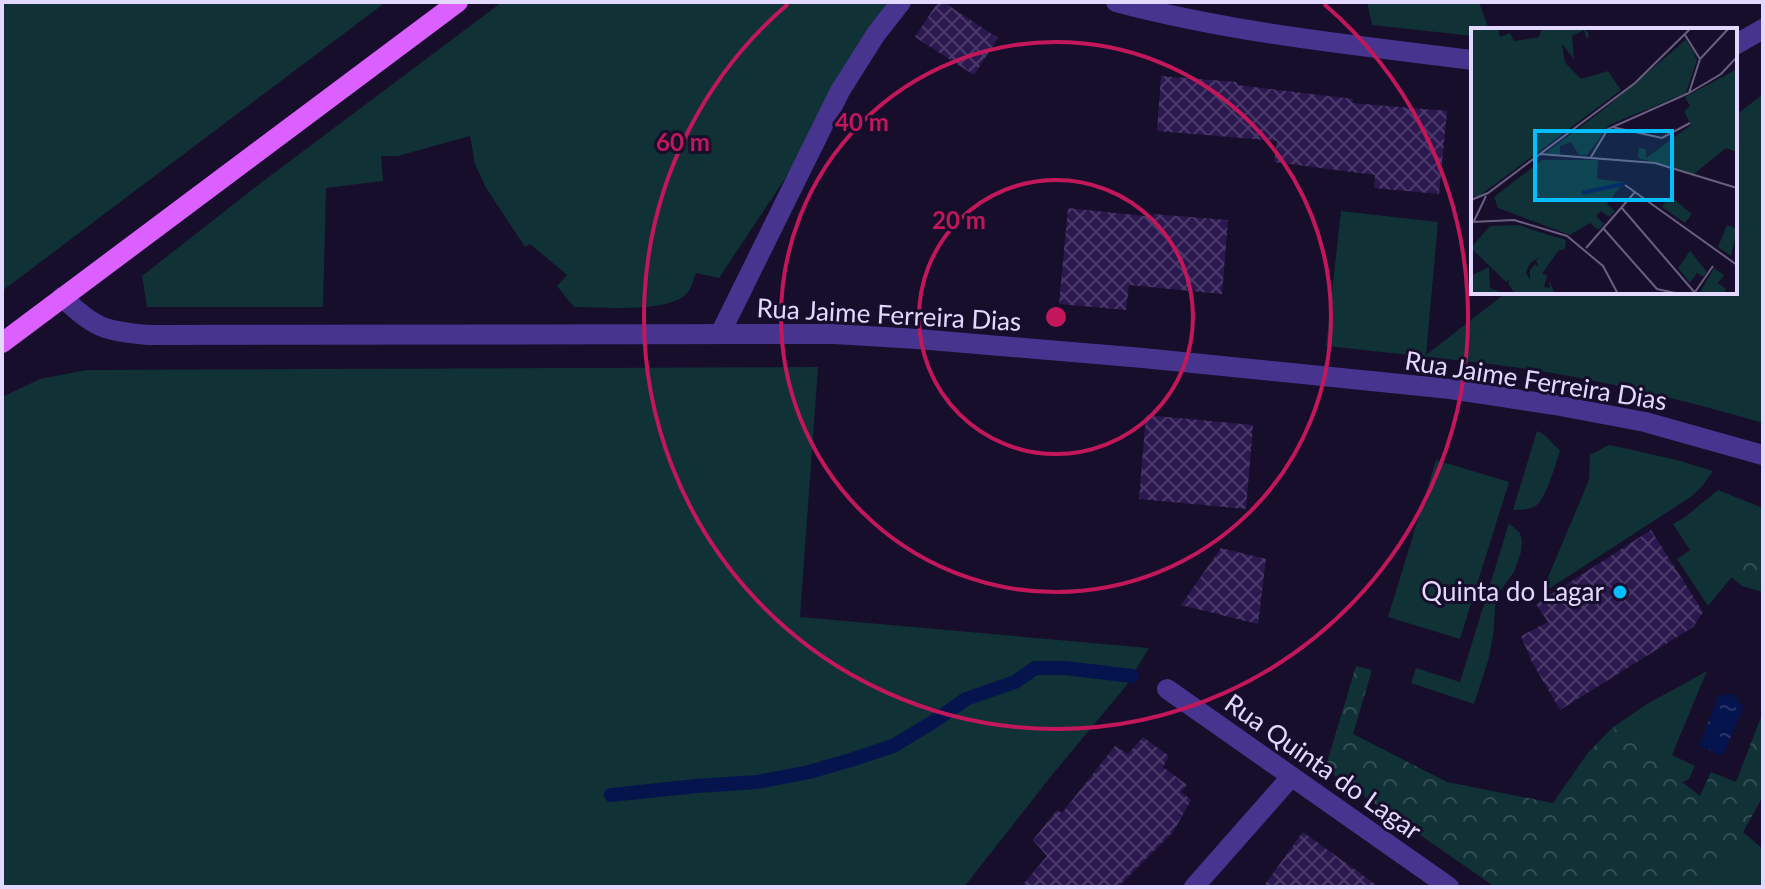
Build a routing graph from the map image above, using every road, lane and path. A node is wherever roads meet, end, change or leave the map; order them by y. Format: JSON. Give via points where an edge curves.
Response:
{"nodes":[{"id":1,"x":458,"y":2,"type":"edge"},
{"id":2,"x":901,"y":2,"type":"edge"},
{"id":3,"x":1116,"y":2,"type":"edge"},
{"id":4,"x":1763,"y":29,"type":"edge"},
{"id":5,"x":1737,"y":44,"type":"edge"},
{"id":6,"x":1471,"y":60,"type":"edge"},
{"id":7,"x":62,"y":297,"type":"junction"},
{"id":8,"x":720,"y":334,"type":"junction"},
{"id":9,"x":2,"y":343,"type":"edge"},
{"id":10,"x":1763,"y":455,"type":"edge"},
{"id":11,"x":1167,"y":689,"type":"dead end"},
{"id":12,"x":1291,"y":777,"type":"junction"},
{"id":13,"x":1194,"y":887,"type":"edge"},
{"id":14,"x":1449,"y":887,"type":"edge"}],
"edges":[{"from":1,"to":7,"type":"main road"},
{"from":2,"to":8,"type":"street","via":[[840,91]]},
{"from":3,"to":6,"type":"street","via":[[1266,34]]},
{"from":4,"to":5,"type":"street"},
{"from":7,"to":8,"type":"street","name":"Rua Jaime Ferreira Dias","via":[[99,327],[148,335]]},
{"from":7,"to":9,"type":"main road"},
{"from":8,"to":10,"type":"street","name":"Rua Jaime Ferreira Dias","via":[[834,334],[999,345],[1450,389],[1645,422]]},
{"from":11,"to":12,"type":"street","name":"Rua Quinta do Lagar"},
{"from":12,"to":13,"type":"street"},
{"from":12,"to":14,"type":"street","name":"Rua Quinta do Lagar"}]}
